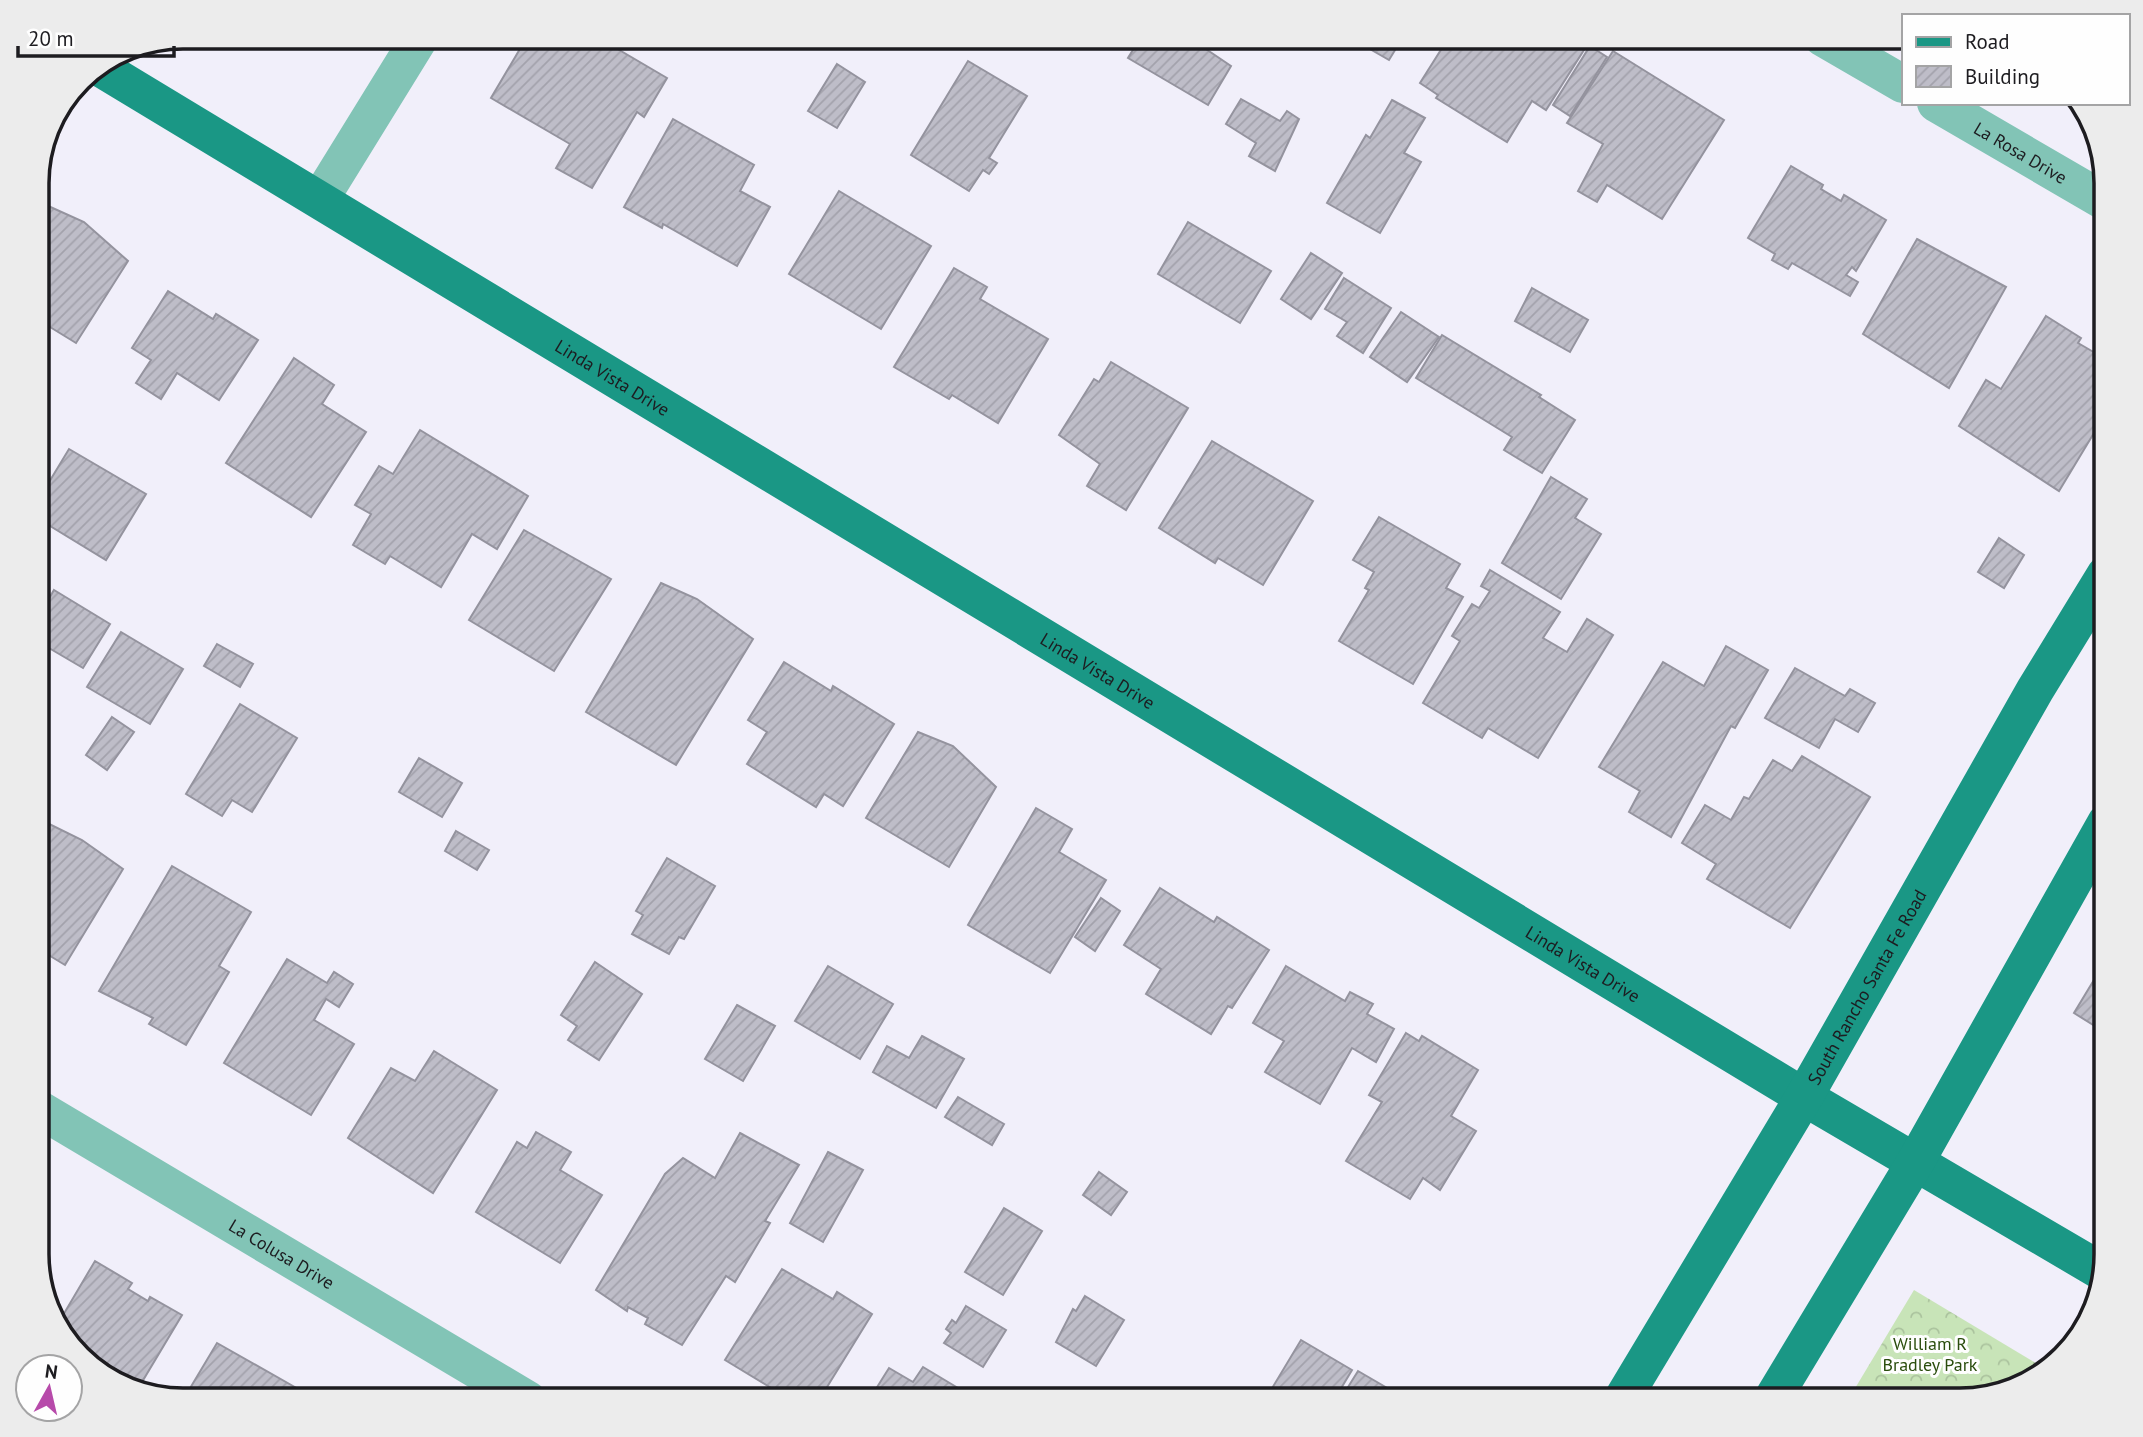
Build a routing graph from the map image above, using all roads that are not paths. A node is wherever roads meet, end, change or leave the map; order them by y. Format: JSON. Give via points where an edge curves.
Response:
{"nodes":[{"id":1,"x":413,"y":49,"type":"edge"},
{"id":2,"x":1843,"y":49,"type":"edge"},
{"id":3,"x":109,"y":72,"type":"edge"},
{"id":4,"x":1902,"y":83,"type":"edge"},
{"id":5,"x":1939,"y":105,"type":"edge"},
{"id":6,"x":2094,"y":195,"type":"edge"},
{"id":7,"x":320,"y":199,"type":"junction"},
{"id":8,"x":2094,"y":594,"type":"edge"},
{"id":9,"x":2094,"y":844,"type":"edge"},
{"id":10,"x":1804,"y":1097,"type":"junction"},
{"id":11,"x":49,"y":1115,"type":"edge"},
{"id":12,"x":1916,"y":1161,"type":"junction"},
{"id":13,"x":2093,"y":1266,"type":"edge"},
{"id":14,"x":508,"y":1388,"type":"edge"},
{"id":15,"x":1629,"y":1388,"type":"edge"},
{"id":16,"x":1779,"y":1388,"type":"edge"}],
"edges":[{"from":1,"to":7,"type":"street"},
{"from":2,"to":4,"type":"street"},
{"from":3,"to":7,"type":"main road","name":"Linda Vista Drive"},
{"from":5,"to":6,"type":"street","name":"La Rosa Drive"},
{"from":7,"to":10,"type":"main road","name":"Linda Vista Drive"},
{"from":8,"to":10,"type":"main road","name":"South Rancho Santa Fe Road"},
{"from":9,"to":12,"type":"main road"},
{"from":10,"to":12,"type":"main road","name":"Linda Vista Drive"},
{"from":10,"to":15,"type":"main road","name":"South Rancho Santa Fe Road"},
{"from":11,"to":14,"type":"street","name":"La Colusa Drive"},
{"from":12,"to":13,"type":"main road","name":"Linda Vista Drive"},
{"from":12,"to":16,"type":"main road"}]}
